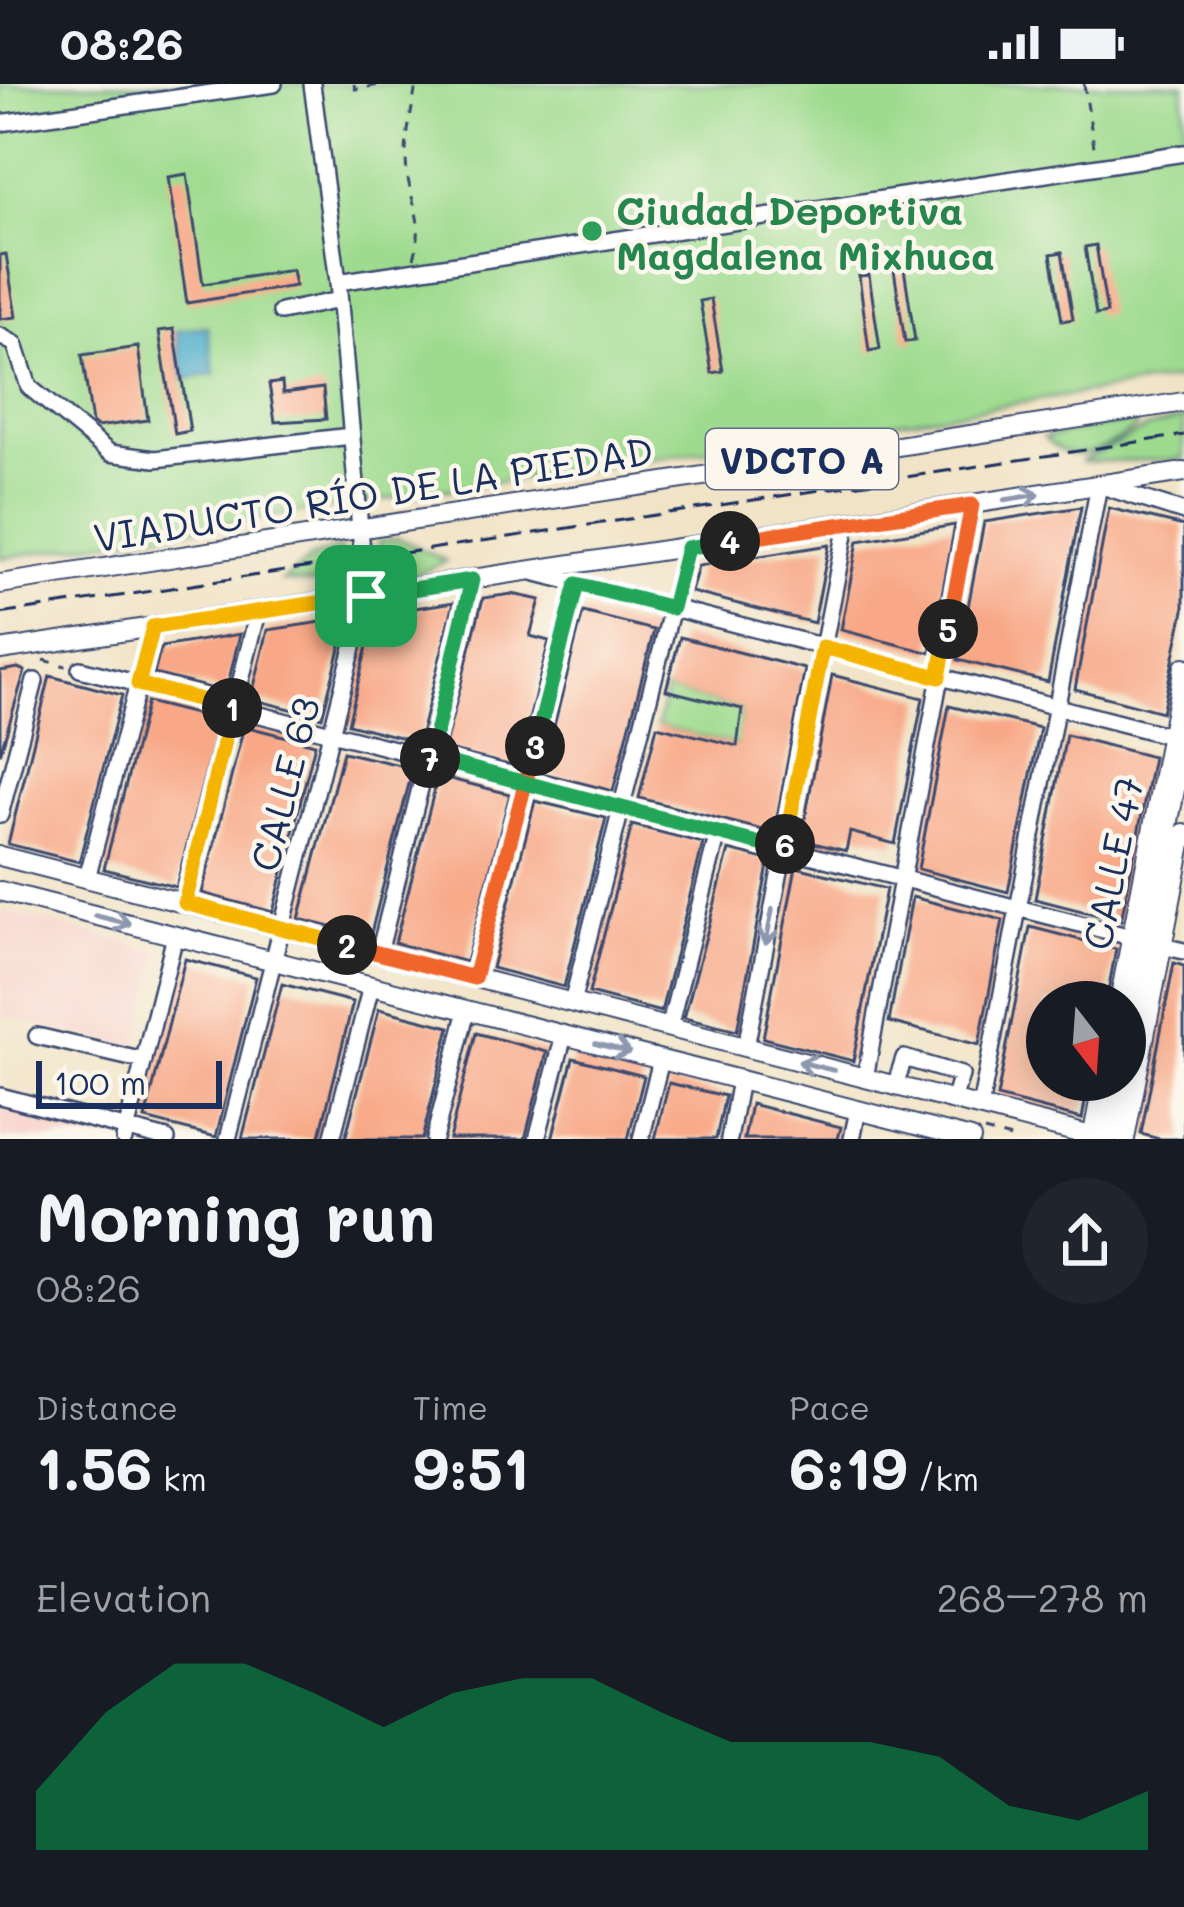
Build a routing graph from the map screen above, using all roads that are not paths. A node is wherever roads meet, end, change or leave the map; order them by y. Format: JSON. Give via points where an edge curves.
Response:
{"nodes":[{"id":1,"x":274,"y":84,"type":"edge"},
{"id":2,"x":313,"y":86,"type":"edge"},
{"id":3,"x":0,"y":123,"type":"edge"},
{"id":4,"x":1184,"y":153,"type":"edge"},
{"id":5,"x":338,"y":282,"type":"junction"},
{"id":6,"x":339,"y":300,"type":"junction"},
{"id":7,"x":281,"y":312,"type":"dead end"},
{"id":8,"x":0,"y":336,"type":"edge"},
{"id":9,"x":1184,"y":402,"type":"edge"},
{"id":10,"x":351,"y":436,"type":"junction"},
{"id":11,"x":1184,"y":472,"type":"edge"},
{"id":12,"x":1100,"y":485,"type":"junction"},
{"id":13,"x":972,"y":505,"type":"junction"},
{"id":14,"x":1184,"y":512,"type":"edge"},
{"id":15,"x":847,"y":524,"type":"junction"},
{"id":16,"x":358,"y":528,"type":"junction"},
{"id":17,"x":687,"y":548,"type":"junction"},
{"id":18,"x":530,"y":572,"type":"junction"},
{"id":19,"x":472,"y":580,"type":"junction"},
{"id":20,"x":0,"y":584,"type":"edge"},
{"id":21,"x":577,"y":584,"type":"junction"},
{"id":22,"x":366,"y":596,"type":"junction"},
{"id":23,"x":672,"y":608,"type":"junction"},
{"id":24,"x":258,"y":611,"type":"junction"},
{"id":25,"x":153,"y":627,"type":"junction"},
{"id":26,"x":823,"y":647,"type":"junction"},
{"id":27,"x":0,"y":650,"type":"edge"},
{"id":28,"x":1184,"y":667,"type":"edge"},
{"id":29,"x":80,"y":669,"type":"road end"},
{"id":30,"x":939,"y":677,"type":"junction"},
{"id":31,"x":35,"y":681,"type":"dead end"},
{"id":32,"x":138,"y":684,"type":"junction"},
{"id":33,"x":1057,"y":706,"type":"junction"},
{"id":34,"x":234,"y":708,"type":"junction"},
{"id":35,"x":332,"y":733,"type":"junction"},
{"id":36,"x":1180,"y":740,"type":"edge"},
{"id":37,"x":432,"y":764,"type":"junction"},
{"id":38,"x":525,"y":782,"type":"junction"},
{"id":39,"x":622,"y":808,"type":"junction"},
{"id":40,"x":0,"y":815,"type":"edge"},
{"id":41,"x":718,"y":833,"type":"junction"},
{"id":42,"x":1184,"y":833,"type":"edge"},
{"id":43,"x":784,"y":850,"type":"junction"},
{"id":44,"x":0,"y":856,"type":"edge"},
{"id":45,"x":87,"y":878,"type":"junction"},
{"id":46,"x":907,"y":886,"type":"junction"},
{"id":47,"x":0,"y":891,"type":"edge"},
{"id":48,"x":185,"y":903,"type":"junction"},
{"id":49,"x":1018,"y":908,"type":"junction"},
{"id":50,"x":282,"y":928,"type":"junction"},
{"id":51,"x":175,"y":936,"type":"junction"},
{"id":52,"x":1131,"y":937,"type":"junction"},
{"id":53,"x":1162,"y":946,"type":"junction"},
{"id":54,"x":1184,"y":951,"type":"edge"},
{"id":55,"x":379,"y":953,"type":"junction"},
{"id":56,"x":273,"y":961,"type":"junction"},
{"id":57,"x":474,"y":978,"type":"junction"},
{"id":58,"x":1122,"y":981,"type":"edge"},
{"id":59,"x":1137,"y":981,"type":"edge"},
{"id":60,"x":371,"y":986,"type":"junction"},
{"id":61,"x":572,"y":1003,"type":"junction"},
{"id":62,"x":467,"y":1010,"type":"junction"},
{"id":63,"x":669,"y":1028,"type":"junction"},
{"id":64,"x":564,"y":1035,"type":"junction"},
{"id":65,"x":37,"y":1036,"type":"dead end"},
{"id":66,"x":746,"y":1047,"type":"junction"},
{"id":67,"x":661,"y":1060,"type":"junction"},
{"id":68,"x":144,"y":1061,"type":"junction"},
{"id":69,"x":865,"y":1078,"type":"junction"},
{"id":70,"x":740,"y":1080,"type":"junction"},
{"id":71,"x":896,"y":1086,"type":"junction"},
{"id":72,"x":0,"y":1096,"type":"edge"},
{"id":73,"x":953,"y":1101,"type":"junction"},
{"id":74,"x":1101,"y":1101,"type":"edge"},
{"id":75,"x":1111,"y":1101,"type":"edge"},
{"id":76,"x":980,"y":1108,"type":"junction"},
{"id":77,"x":858,"y":1110,"type":"junction"},
{"id":78,"x":125,"y":1134,"type":"edge"},
{"id":79,"x":1098,"y":1138,"type":"edge"},
{"id":80,"x":166,"y":1139,"type":"edge"},
{"id":81,"x":228,"y":1139,"type":"edge"},
{"id":82,"x":332,"y":1139,"type":"edge"},
{"id":83,"x":434,"y":1139,"type":"edge"},
{"id":84,"x":537,"y":1139,"type":"edge"},
{"id":85,"x":640,"y":1139,"type":"edge"},
{"id":86,"x":729,"y":1139,"type":"edge"},
{"id":87,"x":852,"y":1139,"type":"edge"},
{"id":88,"x":970,"y":1139,"type":"edge"},
{"id":89,"x":1125,"y":1139,"type":"edge"}],
"edges":[{"from":1,"to":3,"type":"street"},
{"from":2,"to":5,"type":"street","name":"CALLE 63"},
{"from":4,"to":5,"type":"street"},
{"from":5,"to":6,"type":"street","name":"CALLE 63"},
{"from":6,"to":7,"type":"street"},
{"from":6,"to":10,"type":"street","name":"CALLE 63"},
{"from":8,"to":10,"type":"street","via":[[15,344],[29,387],[110,453],[155,459]]},
{"from":9,"to":16,"type":"main road","name":"VIADUCTO RÍO DE LA PIEDAD","number":"VDCTO A"},
{"from":10,"to":16,"type":"street","name":"CALLE 63"},
{"from":11,"to":12,"type":"main road","number":"VDCTO A"},
{"from":13,"to":12,"type":"main road","number":"VDCTO A","one_way":true},
{"from":12,"to":14,"type":"street"},
{"from":12,"to":33,"type":"street"},
{"from":13,"to":15,"type":"main road","number":"VDCTO A"},
{"from":13,"to":30,"type":"street"},
{"from":15,"to":17,"type":"main road","number":"VDCTO A"},
{"from":15,"to":26,"type":"street"},
{"from":16,"to":20,"type":"main road","name":"VIADUCTO RÍO DE LA PIEDAD","number":"VDCTO A"},
{"from":16,"to":22,"type":"street","name":"CALLE 63"},
{"from":17,"to":18,"type":"main road","number":"VDCTO A"},
{"from":17,"to":23,"type":"street"},
{"from":18,"to":19,"type":"main road","number":"VDCTO A"},
{"from":18,"to":21,"type":"street"},
{"from":19,"to":22,"type":"main road","number":"VDCTO A"},
{"from":19,"to":37,"type":"street"},
{"from":21,"to":23,"type":"street"},
{"from":21,"to":38,"type":"street"},
{"from":22,"to":24,"type":"main road","number":"VDCTO A"},
{"from":22,"to":35,"type":"street","name":"CALLE 63"},
{"from":23,"to":26,"type":"street"},
{"from":23,"to":39,"type":"street"},
{"from":24,"to":25,"type":"main road","number":"VDCTO A"},
{"from":24,"to":34,"type":"street"},
{"from":25,"to":27,"type":"main road","number":"VDCTO A"},
{"from":25,"to":32,"type":"street"},
{"from":26,"to":30,"type":"street"},
{"from":26,"to":43,"type":"street"},
{"from":28,"to":36,"type":"main road","name":"CALLE 47"},
{"from":29,"to":32,"type":"street"},
{"from":30,"to":33,"type":"street"},
{"from":30,"to":46,"type":"street"},
{"from":31,"to":40,"type":"street"},
{"from":32,"to":34,"type":"street"},
{"from":32,"to":45,"type":"street"},
{"from":33,"to":36,"type":"street"},
{"from":33,"to":49,"type":"street"},
{"from":34,"to":35,"type":"street"},
{"from":34,"to":48,"type":"street"},
{"from":35,"to":37,"type":"street"},
{"from":35,"to":50,"type":"street","name":"CALLE 63"},
{"from":36,"to":52,"type":"main road","name":"CALLE 47"},
{"from":36,"to":59,"type":"main road"},
{"from":37,"to":38,"type":"street"},
{"from":37,"to":55,"type":"street"},
{"from":38,"to":39,"type":"street"},
{"from":38,"to":57,"type":"street"},
{"from":39,"to":41,"type":"street"},
{"from":39,"to":61,"type":"street"},
{"from":41,"to":43,"type":"street"},
{"from":41,"to":63,"type":"street"},
{"from":42,"to":53,"type":"main road","name":"CALLE 47"},
{"from":43,"to":46,"type":"street"},
{"from":43,"to":66,"type":"street","one_way":true},
{"from":44,"to":45,"type":"main road"},
{"from":45,"to":48,"type":"main road"},
{"from":46,"to":49,"type":"street"},
{"from":46,"to":69,"type":"street"},
{"from":47,"to":51,"type":"main road","one_way":true},
{"from":48,"to":50,"type":"main road"},
{"from":49,"to":52,"type":"street"},
{"from":49,"to":76,"type":"street"},
{"from":50,"to":55,"type":"main road"},
{"from":50,"to":56,"type":"street","name":"CALLE 63"},
{"from":51,"to":56,"type":"main road"},
{"from":51,"to":68,"type":"street"},
{"from":52,"to":58,"type":"main road","name":"CALLE 47"},
{"from":53,"to":54,"type":"street"},
{"from":53,"to":89,"type":"main road","name":"CALLE 47"},
{"from":55,"to":57,"type":"main road"},
{"from":56,"to":60,"type":"main road"},
{"from":56,"to":81,"type":"street","name":"CALLE 63"},
{"from":57,"to":61,"type":"main road"},
{"from":60,"to":62,"type":"main road"},
{"from":60,"to":82,"type":"street"},
{"from":61,"to":63,"type":"main road"},
{"from":62,"to":64,"type":"main road"},
{"from":62,"to":83,"type":"street"},
{"from":63,"to":66,"type":"main road"},
{"from":64,"to":67,"type":"main road","one_way":true},
{"from":64,"to":84,"type":"street"},
{"from":65,"to":68,"type":"street"},
{"from":69,"to":66,"type":"main road","one_way":true},
{"from":67,"to":70,"type":"main road"},
{"from":67,"to":85,"type":"street"},
{"from":68,"to":78,"type":"street"},
{"from":69,"to":71,"type":"main road"},
{"from":70,"to":77,"type":"main road"},
{"from":70,"to":86,"type":"street"},
{"from":71,"to":73,"type":"main road"},
{"from":71,"to":73,"type":"street","via":[[904,1058],[961,1075]]},
{"from":72,"to":78,"type":"street"},
{"from":73,"to":76,"type":"main road"},
{"from":74,"to":79,"type":"main road"},
{"from":75,"to":79,"type":"main road"},
{"from":76,"to":79,"type":"main road"},
{"from":77,"to":87,"type":"street"},
{"from":77,"to":88,"type":"main road"},
{"from":78,"to":80,"type":"street"}]}
